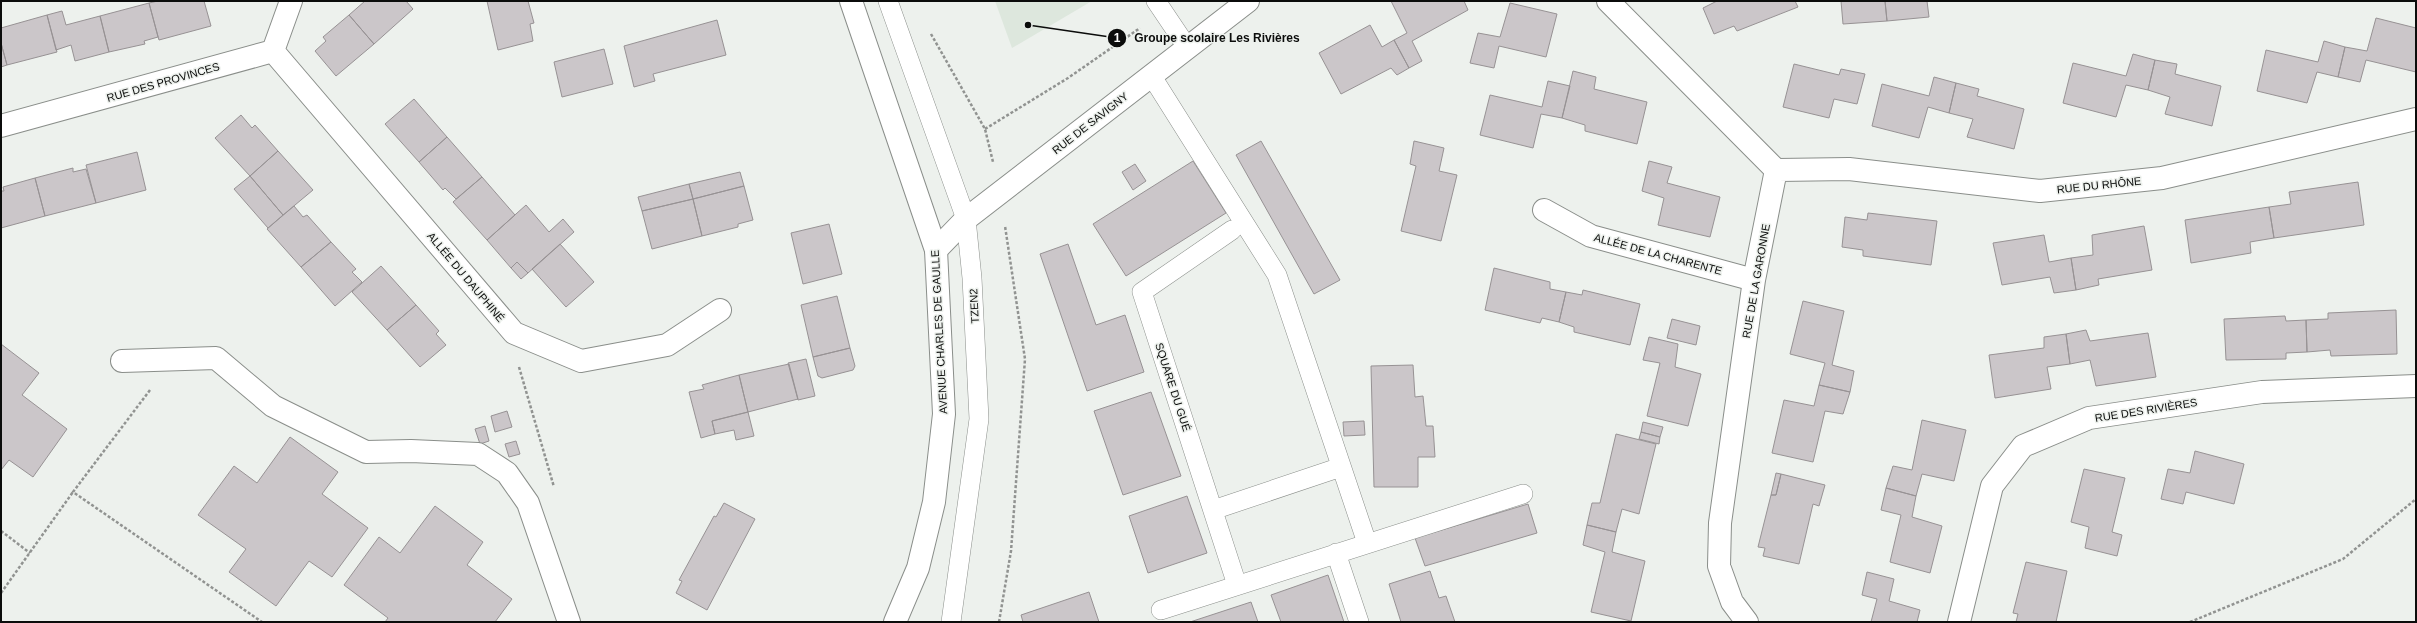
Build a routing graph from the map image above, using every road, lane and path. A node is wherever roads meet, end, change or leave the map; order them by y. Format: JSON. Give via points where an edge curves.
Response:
{"nodes":[{"id":1,"x":291,"y":1,"type":"edge"},
{"id":2,"x":851,"y":1,"type":"edge"},
{"id":3,"x":888,"y":1,"type":"edge"},
{"id":4,"x":1248,"y":1,"type":"edge"},
{"id":5,"x":1611,"y":2,"type":"edge"},
{"id":6,"x":1160,"y":6,"type":"edge"},
{"id":7,"x":1187,"y":47,"type":"junction"},
{"id":8,"x":273,"y":51,"type":"junction"},
{"id":9,"x":1151,"y":75,"type":"junction"},
{"id":10,"x":2416,"y":119,"type":"edge"},
{"id":11,"x":1,"y":126,"type":"edge"},
{"id":12,"x":985,"y":129,"type":"dead end"},
{"id":13,"x":1776,"y":170,"type":"junction"},
{"id":14,"x":1544,"y":210,"type":"dead end"},
{"id":15,"x":966,"y":219,"type":"junction"},
{"id":16,"x":1232,"y":230,"type":"dead end"},
{"id":17,"x":936,"y":250,"type":"junction"},
{"id":18,"x":1754,"y":280,"type":"junction"},
{"id":19,"x":720,"y":310,"type":"dead end"},
{"id":20,"x":514,"y":333,"type":"junction"},
{"id":21,"x":174,"y":359,"type":"junction"},
{"id":22,"x":122,"y":361,"type":"dead end"},
{"id":23,"x":2416,"y":386,"type":"edge"},
{"id":24,"x":1341,"y":466,"type":"junction"},
{"id":25,"x":73,"y":492,"type":"junction"},
{"id":26,"x":556,"y":492,"type":"dead end"},
{"id":27,"x":1523,"y":494,"type":"dead end"},
{"id":28,"x":2416,"y":499,"type":"edge"},
{"id":29,"x":1213,"y":510,"type":"junction"},
{"id":30,"x":1,"y":531,"type":"edge"},
{"id":31,"x":1367,"y":543,"type":"junction"},
{"id":32,"x":30,"y":553,"type":"junction"},
{"id":33,"x":1336,"y":553,"type":"junction"},
{"id":34,"x":1237,"y":585,"type":"junction"},
{"id":35,"x":1,"y":593,"type":"edge"},
{"id":36,"x":1161,"y":610,"type":"dead end"},
{"id":37,"x":262,"y":622,"type":"edge"},
{"id":38,"x":569,"y":622,"type":"edge"},
{"id":39,"x":895,"y":622,"type":"edge"},
{"id":40,"x":951,"y":622,"type":"edge"},
{"id":41,"x":1359,"y":622,"type":"edge"},
{"id":42,"x":1747,"y":622,"type":"edge"},
{"id":43,"x":1959,"y":622,"type":"edge"},
{"id":44,"x":2190,"y":622,"type":"edge"}],
"edges":[{"from":1,"to":8,"type":"street"},
{"from":2,"to":17,"type":"street","name":"AVENUE CHARLES DE GAULLE"},
{"from":3,"to":15,"type":"lane","name":"TZEN2"},
{"from":4,"to":7,"type":"street","name":"RUE DE SAVIGNY"},
{"from":5,"to":13,"type":"street"},
{"from":6,"to":7,"type":"lane"},
{"from":6,"to":12,"type":"path","via":[[1068,78]]},
{"from":7,"to":9,"type":"street","name":"RUE DE SAVIGNY"},
{"from":8,"to":11,"type":"street","name":"RUE DES PROVINCES"},
{"from":8,"to":20,"type":"street","name":"ALLÉE DU DAUPHINÉ"},
{"from":9,"to":15,"type":"street","name":"RUE DE SAVIGNY"},
{"from":9,"to":24,"type":"lane","via":[[1277,275]]},
{"from":10,"to":13,"type":"street","name":"RUE DU RHÔNE","via":[[2162,178],[2040,192],[1849,169]]},
{"from":13,"to":18,"type":"street","name":"RUE DE LA GARONNE"},
{"from":14,"to":18,"type":"street","name":"ALLÉE DE LA CHARENTE","via":[[1591,236]]},
{"from":15,"to":17,"type":"street","name":"RUE DE SAVIGNY"},
{"from":15,"to":40,"type":"lane","name":"TZEN2","via":[[972,278],[979,419]]},
{"from":16,"to":29,"type":"lane","name":"SQUARE DU GUÉ","via":[[1142,292]]},
{"from":17,"to":39,"type":"street","name":"AVENUE CHARLES DE GAULLE","via":[[943,422],[934,502],[918,568]]},
{"from":18,"to":42,"type":"street","name":"RUE DE LA GARONNE","via":[[1720,522],[1719,566],[1732,602]]},
{"from":19,"to":20,"type":"street","name":"ALLÉE DU DAUPHINÉ","via":[[667,345],[580,361]]},
{"from":20,"to":26,"type":"path","via":[[518,363]]},
{"from":21,"to":22,"type":"street"},
{"from":21,"to":25,"type":"path"},
{"from":21,"to":38,"type":"street","via":[[216,358],[273,406],[366,452],[478,454],[507,473],[528,503]]},
{"from":23,"to":43,"type":"street","name":"RUE DES RIVIÈRES","via":[[2262,392],[2112,414],[2089,418],[2023,446],[1992,486]]},
{"from":24,"to":29,"type":"lane"},
{"from":24,"to":31,"type":"lane"},
{"from":25,"to":32,"type":"path"},
{"from":25,"to":37,"type":"path"},
{"from":27,"to":31,"type":"lane"},
{"from":28,"to":44,"type":"path","via":[[2343,558]]},
{"from":29,"to":34,"type":"lane","name":"SQUARE DU GUÉ"},
{"from":30,"to":32,"type":"path"},
{"from":31,"to":33,"type":"lane"},
{"from":32,"to":35,"type":"path"},
{"from":33,"to":34,"type":"lane"},
{"from":33,"to":41,"type":"lane"},
{"from":34,"to":36,"type":"lane"}]}
